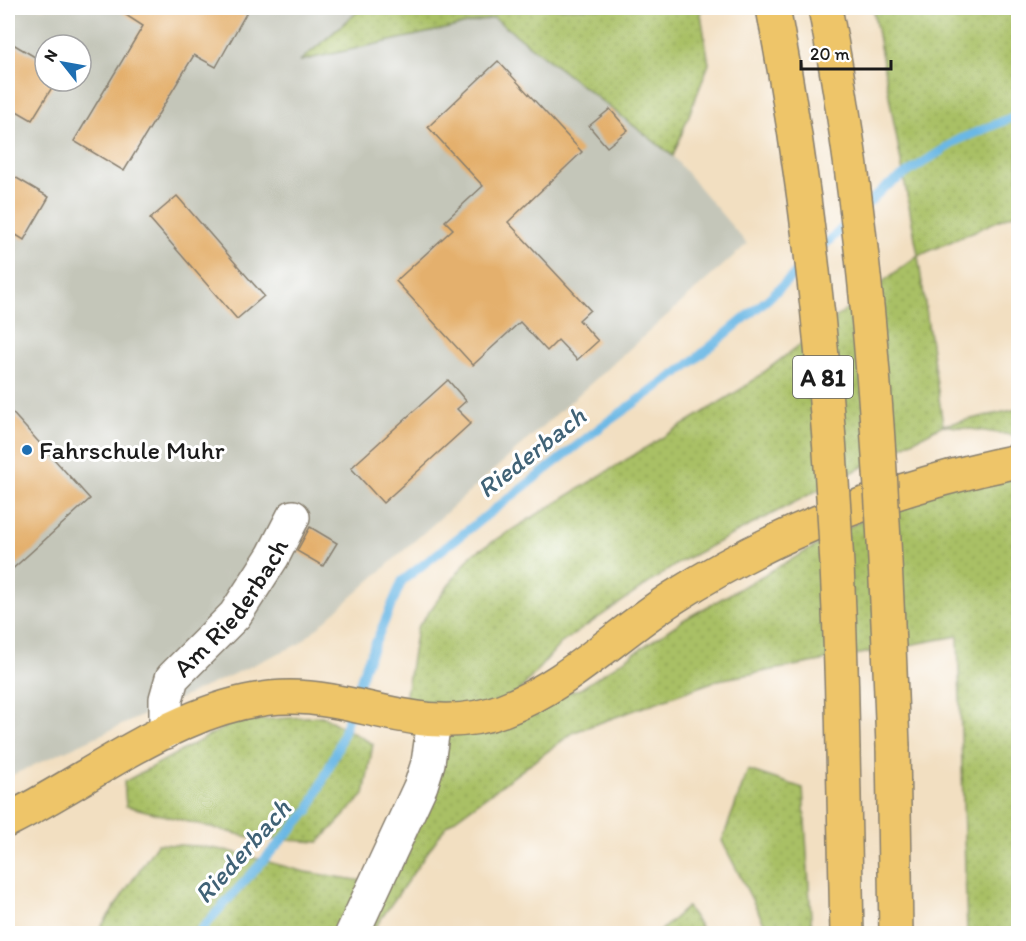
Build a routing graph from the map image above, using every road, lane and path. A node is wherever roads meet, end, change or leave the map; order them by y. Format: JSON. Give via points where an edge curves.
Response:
{"nodes":[{"id":1,"x":773,"y":8,"type":"edge"},
{"id":2,"x":825,"y":8,"type":"edge"},
{"id":3,"x":1018,"y":461,"type":"edge"},
{"id":4,"x":293,"y":517,"type":"dead end"},
{"id":5,"x":434,"y":721,"type":"junction"},
{"id":6,"x":166,"y":732,"type":"junction"},
{"id":7,"x":8,"y":820,"type":"edge"},
{"id":8,"x":351,"y":933,"type":"edge"},
{"id":9,"x":847,"y":933,"type":"edge"},
{"id":10,"x":896,"y":933,"type":"edge"}],
"edges":[{"from":1,"to":9,"type":"main road","number":"A 81","bridge":true,"via":[[813,267],[835,524],[841,625]]},
{"from":2,"to":10,"type":"main road","number":"A 81","bridge":true,"via":[[848,149],[876,425],[893,747]]},
{"from":3,"to":5,"type":"main road","via":[[922,486],[785,536],[672,598],[537,694],[502,710],[467,719]]},
{"from":4,"to":6,"type":"street","name":"Am Riederbach","via":[[235,615],[171,678],[165,699]]},
{"from":5,"to":6,"type":"main road","via":[[290,697],[245,701],[206,712]]},
{"from":5,"to":8,"type":"street","via":[[421,786]]},
{"from":6,"to":7,"type":"main road"}]}
